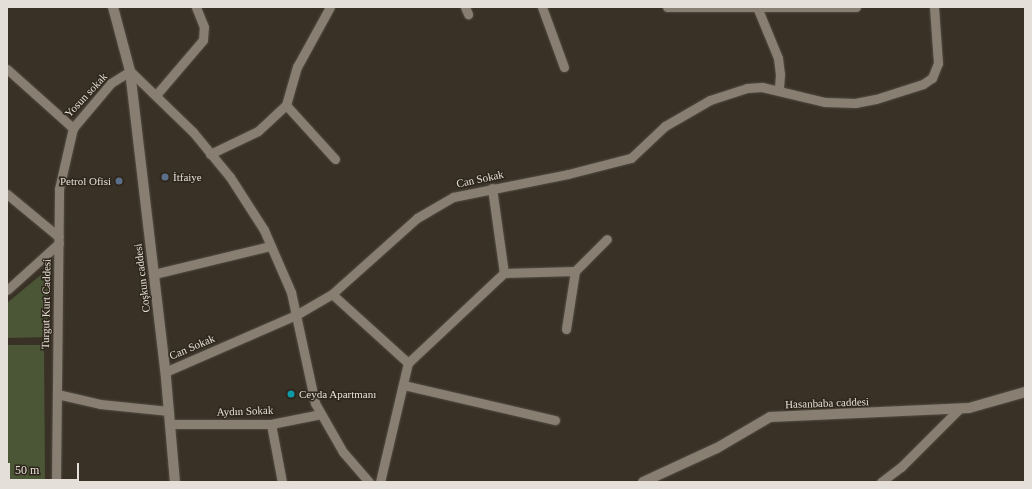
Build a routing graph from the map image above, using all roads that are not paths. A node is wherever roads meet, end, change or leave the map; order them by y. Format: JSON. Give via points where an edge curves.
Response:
{"nodes":[{"id":1,"x":113,"y":7,"type":"edge"},
{"id":2,"x":196,"y":7,"type":"edge"},
{"id":3,"x":330,"y":7,"type":"edge"},
{"id":4,"x":542,"y":7,"type":"edge"},
{"id":5,"x":667,"y":7,"type":"edge"},
{"id":6,"x":856,"y":7,"type":"edge"},
{"id":7,"x":934,"y":7,"type":"edge"},
{"id":8,"x":758,"y":8,"type":"edge"},
{"id":9,"x":564,"y":67,"type":"dead end"},
{"id":10,"x":7,"y":69,"type":"edge"},
{"id":11,"x":130,"y":71,"type":"junction"},
{"id":12,"x":779,"y":90,"type":"junction"},
{"id":13,"x":156,"y":95,"type":"junction"},
{"id":14,"x":286,"y":105,"type":"junction"},
{"id":15,"x":73,"y":128,"type":"junction"},
{"id":16,"x":210,"y":154,"type":"junction"},
{"id":17,"x":335,"y":159,"type":"dead end"},
{"id":18,"x":492,"y":188,"type":"junction"},
{"id":19,"x":7,"y":194,"type":"edge"},
{"id":20,"x":607,"y":239,"type":"dead end"},
{"id":21,"x":59,"y":240,"type":"junction"},
{"id":22,"x":271,"y":246,"type":"junction"},
{"id":23,"x":575,"y":271,"type":"junction"},
{"id":24,"x":504,"y":273,"type":"junction"},
{"id":25,"x":154,"y":274,"type":"junction"},
{"id":26,"x":7,"y":290,"type":"edge"},
{"id":27,"x":332,"y":294,"type":"junction"},
{"id":28,"x":296,"y":316,"type":"junction"},
{"id":29,"x":566,"y":329,"type":"dead end"},
{"id":30,"x":408,"y":363,"type":"junction"},
{"id":31,"x":165,"y":372,"type":"junction"},
{"id":32,"x":403,"y":385,"type":"junction"},
{"id":33,"x":1025,"y":392,"type":"edge"},
{"id":34,"x":57,"y":394,"type":"junction"},
{"id":35,"x":959,"y":409,"type":"junction"},
{"id":36,"x":169,"y":411,"type":"junction"},
{"id":37,"x":321,"y":414,"type":"junction"},
{"id":38,"x":555,"y":420,"type":"dead end"},
{"id":39,"x":170,"y":424,"type":"junction"},
{"id":40,"x":271,"y":424,"type":"junction"},
{"id":41,"x":56,"y":482,"type":"edge"},
{"id":42,"x":175,"y":482,"type":"edge"},
{"id":43,"x":282,"y":482,"type":"edge"},
{"id":44,"x":369,"y":482,"type":"edge"},
{"id":45,"x":380,"y":482,"type":"edge"},
{"id":46,"x":643,"y":482,"type":"edge"},
{"id":47,"x":881,"y":482,"type":"edge"}],
"edges":[{"from":1,"to":11,"type":"street","name":"Coşkun caddesi"},
{"from":2,"to":13,"type":"street","via":[[204,27],[203,40]]},
{"from":3,"to":14,"type":"street","via":[[297,67]]},
{"from":4,"to":9,"type":"street"},
{"from":5,"to":8,"type":"street"},
{"from":6,"to":8,"type":"street"},
{"from":7,"to":12,"type":"street","name":"Can Sokak","via":[[938,63],[932,78],[924,84],[855,103],[825,102]]},
{"from":8,"to":12,"type":"street","via":[[778,58]]},
{"from":10,"to":15,"type":"street","name":"Yosun sokak"},
{"from":11,"to":13,"type":"street"},
{"from":11,"to":15,"type":"street","name":"Yosun sokak","via":[[111,83]]},
{"from":11,"to":25,"type":"street","name":"Coşkun caddesi"},
{"from":12,"to":18,"type":"street","name":"Can Sokak","via":[[748,88],[710,100],[665,126],[632,158],[568,174]]},
{"from":13,"to":16,"type":"street","via":[[193,132]]},
{"from":14,"to":16,"type":"street","via":[[258,131]]},
{"from":14,"to":17,"type":"street"},
{"from":15,"to":21,"type":"street","name":"Turgut Kurt Caddesi","via":[[59,189]]},
{"from":16,"to":22,"type":"street","via":[[260,223]]},
{"from":18,"to":24,"type":"street"},
{"from":18,"to":27,"type":"street","name":"Can Sokak","via":[[452,196],[417,218]]},
{"from":19,"to":21,"type":"street"},
{"from":20,"to":23,"type":"street"},
{"from":21,"to":26,"type":"street"},
{"from":21,"to":34,"type":"street","name":"Turgut Kurt Caddesi"},
{"from":22,"to":25,"type":"street"},
{"from":22,"to":28,"type":"street","via":[[291,292]]},
{"from":23,"to":24,"type":"street"},
{"from":23,"to":29,"type":"street"},
{"from":24,"to":30,"type":"street"},
{"from":25,"to":31,"type":"street","name":"Coşkun caddesi"},
{"from":27,"to":28,"type":"street","name":"Can Sokak"},
{"from":27,"to":30,"type":"street"},
{"from":28,"to":31,"type":"street","name":"Can Sokak"},
{"from":28,"to":37,"type":"street","via":[[315,403]]},
{"from":30,"to":32,"type":"street"},
{"from":31,"to":36,"type":"street","name":"Coşkun caddesi"},
{"from":32,"to":38,"type":"street"},
{"from":32,"to":45,"type":"street"},
{"from":33,"to":35,"type":"street","name":"Hasanbaba caddesi"},
{"from":34,"to":36,"type":"street","via":[[100,404]]},
{"from":34,"to":41,"type":"street","name":"Turgut Kurt Caddesi"},
{"from":35,"to":46,"type":"street","name":"Hasanbaba caddesi","via":[[770,417],[717,448]]},
{"from":35,"to":47,"type":"street","via":[[901,467]]},
{"from":36,"to":39,"type":"street","name":"Coşkun caddesi"},
{"from":37,"to":40,"type":"street","name":"Aydın Sokak"},
{"from":37,"to":44,"type":"street","via":[[343,452]]},
{"from":39,"to":40,"type":"street","name":"Aydın Sokak"},
{"from":39,"to":42,"type":"street","name":"Coşkun caddesi"},
{"from":40,"to":43,"type":"street"}]}
